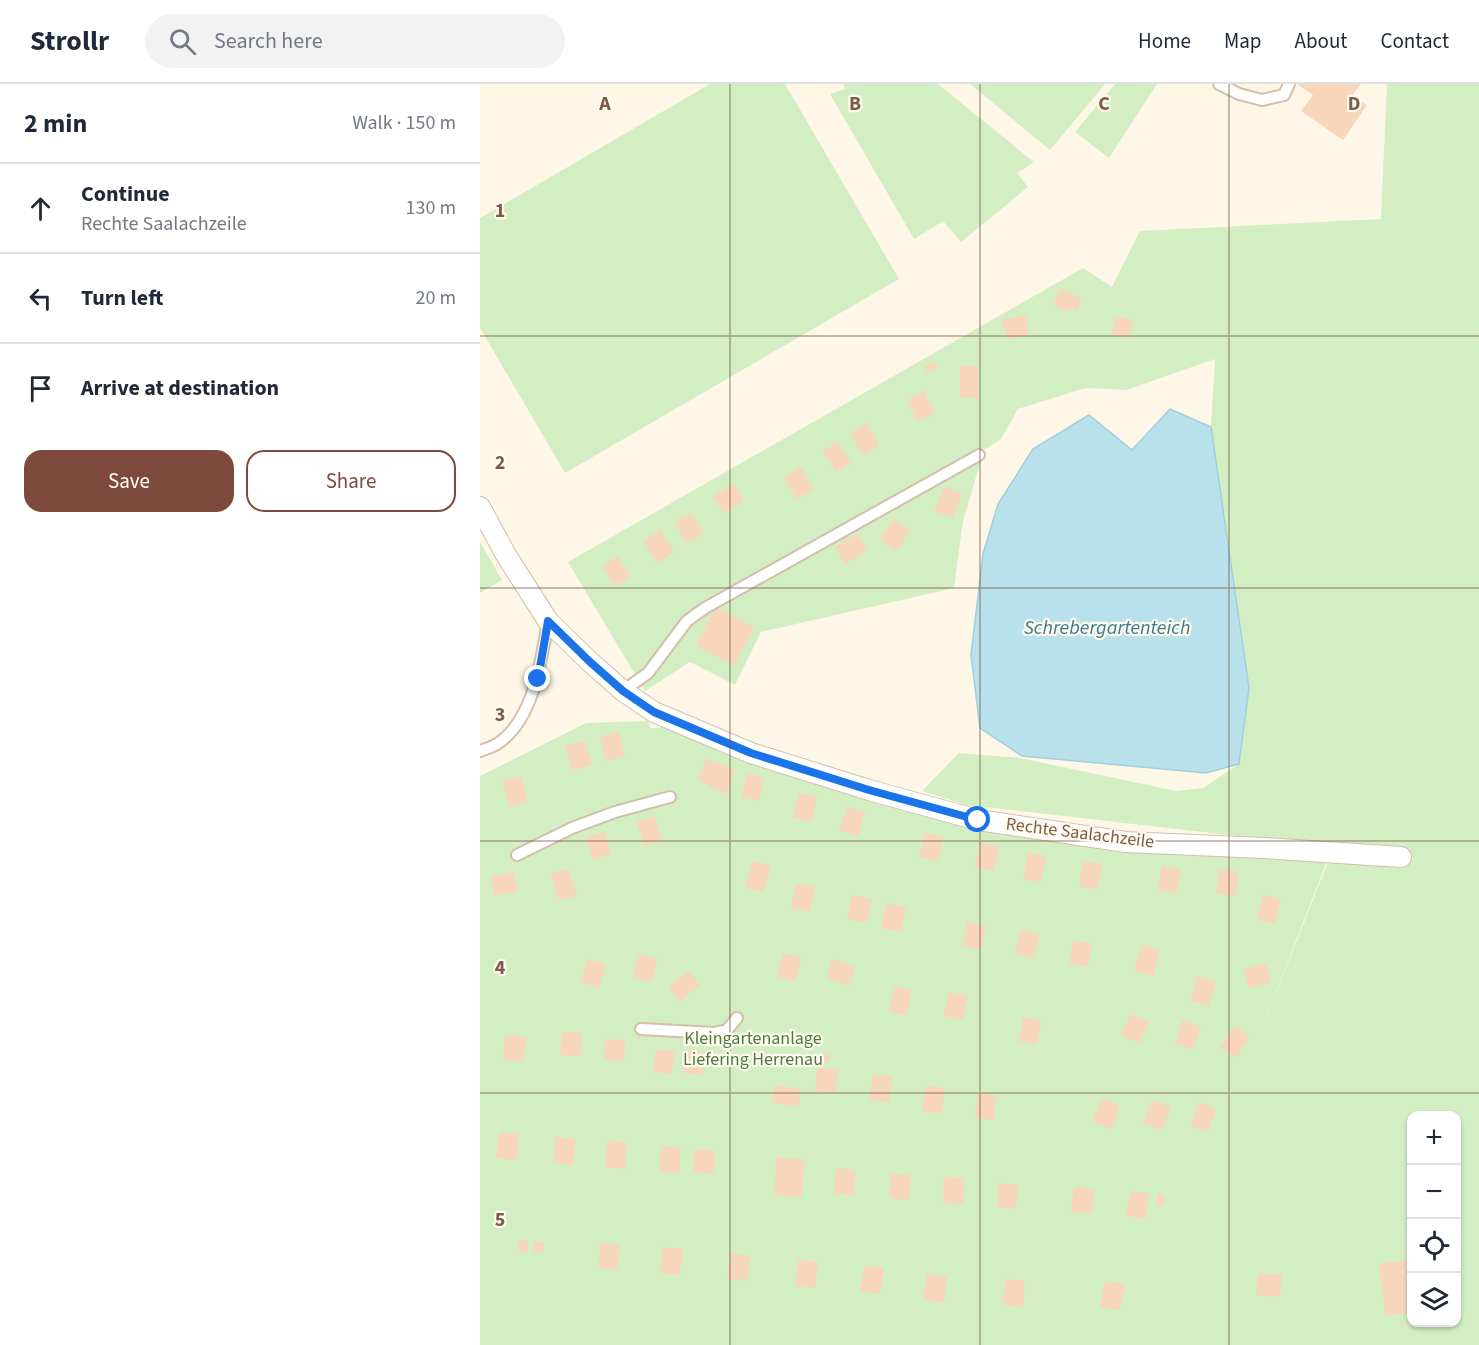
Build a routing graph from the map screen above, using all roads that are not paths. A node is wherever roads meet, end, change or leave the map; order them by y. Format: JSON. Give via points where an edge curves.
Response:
{"nodes":[{"id":1,"x":1219,"y":84,"type":"edge"},
{"id":2,"x":1289,"y":84,"type":"edge"},
{"id":3,"x":979,"y":455,"type":"dead end"},
{"id":4,"x":480,"y":507,"type":"edge"},
{"id":5,"x":548,"y":621,"type":"junction"},
{"id":6,"x":623,"y":691,"type":"junction"},
{"id":7,"x":480,"y":751,"type":"edge"},
{"id":8,"x":670,"y":797,"type":"dead end"},
{"id":9,"x":517,"y":855,"type":"dead end"},
{"id":10,"x":1401,"y":857,"type":"dead end"},
{"id":11,"x":737,"y":1018,"type":"dead end"},
{"id":12,"x":641,"y":1029,"type":"dead end"}],
"edges":[{"from":1,"to":2,"type":"lane","via":[[1262,100],[1284,95]]},
{"from":3,"to":6,"type":"lane","via":[[705,608],[687,621],[648,673]]},
{"from":4,"to":5,"type":"street","name":"Rechte Saalachzeile"},
{"from":5,"to":6,"type":"street","name":"Rechte Saalachzeile"},
{"from":5,"to":7,"type":"lane","via":[[538,679],[520,721],[496,745]]},
{"from":6,"to":10,"type":"street","name":"Rechte Saalachzeile","via":[[654,712],[751,753],[978,820],[1126,842]]},
{"from":8,"to":9,"type":"lane","via":[[572,828]]},
{"from":11,"to":12,"type":"lane","via":[[727,1030],[714,1033]]}]}
